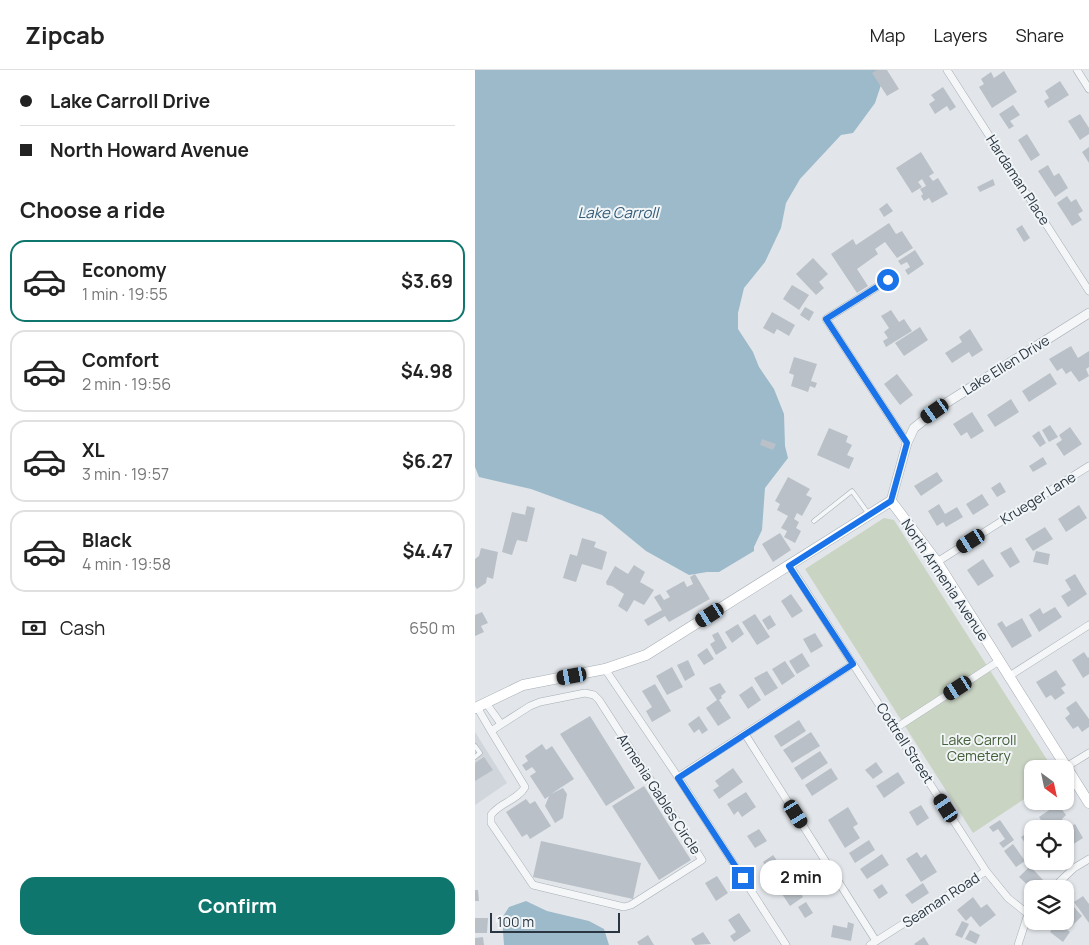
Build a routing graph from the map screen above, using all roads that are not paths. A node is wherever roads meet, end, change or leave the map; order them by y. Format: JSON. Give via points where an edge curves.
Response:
{"nodes":[{"id":1,"x":947,"y":70,"type":"edge"},
{"id":2,"x":1077,"y":70,"type":"edge"},
{"id":3,"x":1089,"y":89,"type":"edge"},
{"id":4,"x":888,"y":280,"type":"dead end"},
{"id":5,"x":1089,"y":291,"type":"edge"},
{"id":6,"x":1089,"y":313,"type":"edge"},
{"id":7,"x":907,"y":443,"type":"junction"},
{"id":8,"x":1089,"y":466,"type":"edge"},
{"id":9,"x":891,"y":501,"type":"junction"},
{"id":10,"x":869,"y":515,"type":"junction"},
{"id":11,"x":814,"y":521,"type":"dead end"},
{"id":12,"x":937,"y":562,"type":"junction"},
{"id":13,"x":789,"y":566,"type":"junction"},
{"id":14,"x":1089,"y":625,"type":"edge"},
{"id":15,"x":999,"y":661,"type":"junction"},
{"id":16,"x":853,"y":664,"type":"junction"},
{"id":17,"x":605,"y":669,"type":"junction"},
{"id":18,"x":1008,"y":677,"type":"junction"},
{"id":19,"x":479,"y":706,"type":"edge"},
{"id":20,"x":501,"y":724,"type":"junction"},
{"id":21,"x":895,"y":728,"type":"junction"},
{"id":22,"x":491,"y":731,"type":"junction"},
{"id":23,"x":745,"y":734,"type":"junction"},
{"id":24,"x":475,"y":746,"type":"edge"},
{"id":25,"x":1089,"y":753,"type":"edge"},
{"id":26,"x":475,"y":757,"type":"edge"},
{"id":27,"x":1061,"y":760,"type":"edge"},
{"id":28,"x":1074,"y":762,"type":"edge"},
{"id":29,"x":678,"y":778,"type":"junction"},
{"id":30,"x":1074,"y":780,"type":"edge"},
{"id":31,"x":1089,"y":803,"type":"edge"},
{"id":32,"x":1089,"y":859,"type":"edge"},
{"id":33,"x":986,"y":871,"type":"junction"},
{"id":34,"x":1061,"y":880,"type":"edge"},
{"id":35,"x":1024,"y":908,"type":"edge"},
{"id":36,"x":1024,"y":928,"type":"edge"},
{"id":37,"x":873,"y":943,"type":"edge"},
{"id":38,"x":786,"y":945,"type":"edge"},
{"id":39,"x":1017,"y":945,"type":"edge"}],
"edges":[{"from":1,"to":5,"type":"street","name":"Hardaman Place"},
{"from":2,"to":3,"type":"street"},
{"from":4,"to":7,"type":"street","via":[[826,319]]},
{"from":6,"to":7,"type":"street","name":"Lake Ellen Drive","via":[[926,417],[914,428]]},
{"from":7,"to":9,"type":"street","name":"Lake Ellen Drive"},
{"from":8,"to":12,"type":"street","name":"Krueger Lane"},
{"from":9,"to":10,"type":"main road"},
{"from":9,"to":12,"type":"main road","name":"North Armenia Avenue"},
{"from":10,"to":11,"type":"lane","via":[[852,491]]},
{"from":10,"to":13,"type":"main road"},
{"from":12,"to":15,"type":"main road","name":"North Armenia Avenue"},
{"from":13,"to":16,"type":"street","name":"Cottrell Street"},
{"from":13,"to":17,"type":"main road","via":[[646,655]]},
{"from":14,"to":18,"type":"street"},
{"from":15,"to":18,"type":"main road","name":"North Armenia Avenue"},
{"from":15,"to":21,"type":"street"},
{"from":16,"to":21,"type":"street","name":"Cottrell Street"},
{"from":16,"to":23,"type":"street"},
{"from":17,"to":19,"type":"main road","via":[[523,684]]},
{"from":17,"to":29,"type":"street"},
{"from":18,"to":27,"type":"main road","name":"North Armenia Avenue"},
{"from":19,"to":20,"type":"street"},
{"from":19,"to":22,"type":"street","name":"Armenia Gables Circle"},
{"from":20,"to":22,"type":"street","name":"Armenia Gables Circle"},
{"from":20,"to":22,"type":"street","name":"Armenia Gables Circle","via":[[540,702],[585,693],[594,695],[702,860],[624,907],[533,885],[491,822],[495,809],[525,787]]},
{"from":21,"to":33,"type":"street","name":"Cottrell Street"},
{"from":23,"to":29,"type":"street"},
{"from":23,"to":37,"type":"street"},
{"from":24,"to":26,"type":"lane","via":[[480,753]]},
{"from":25,"to":28,"type":"street"},
{"from":29,"to":38,"type":"street"},
{"from":30,"to":31,"type":"main road","name":"North Armenia Avenue"},
{"from":32,"to":34,"type":"street"},
{"from":33,"to":35,"type":"street","name":"Cottrell Street","via":[[1008,898]]},
{"from":33,"to":37,"type":"street","name":"Seaman Road"},
{"from":36,"to":39,"type":"street"}]}
